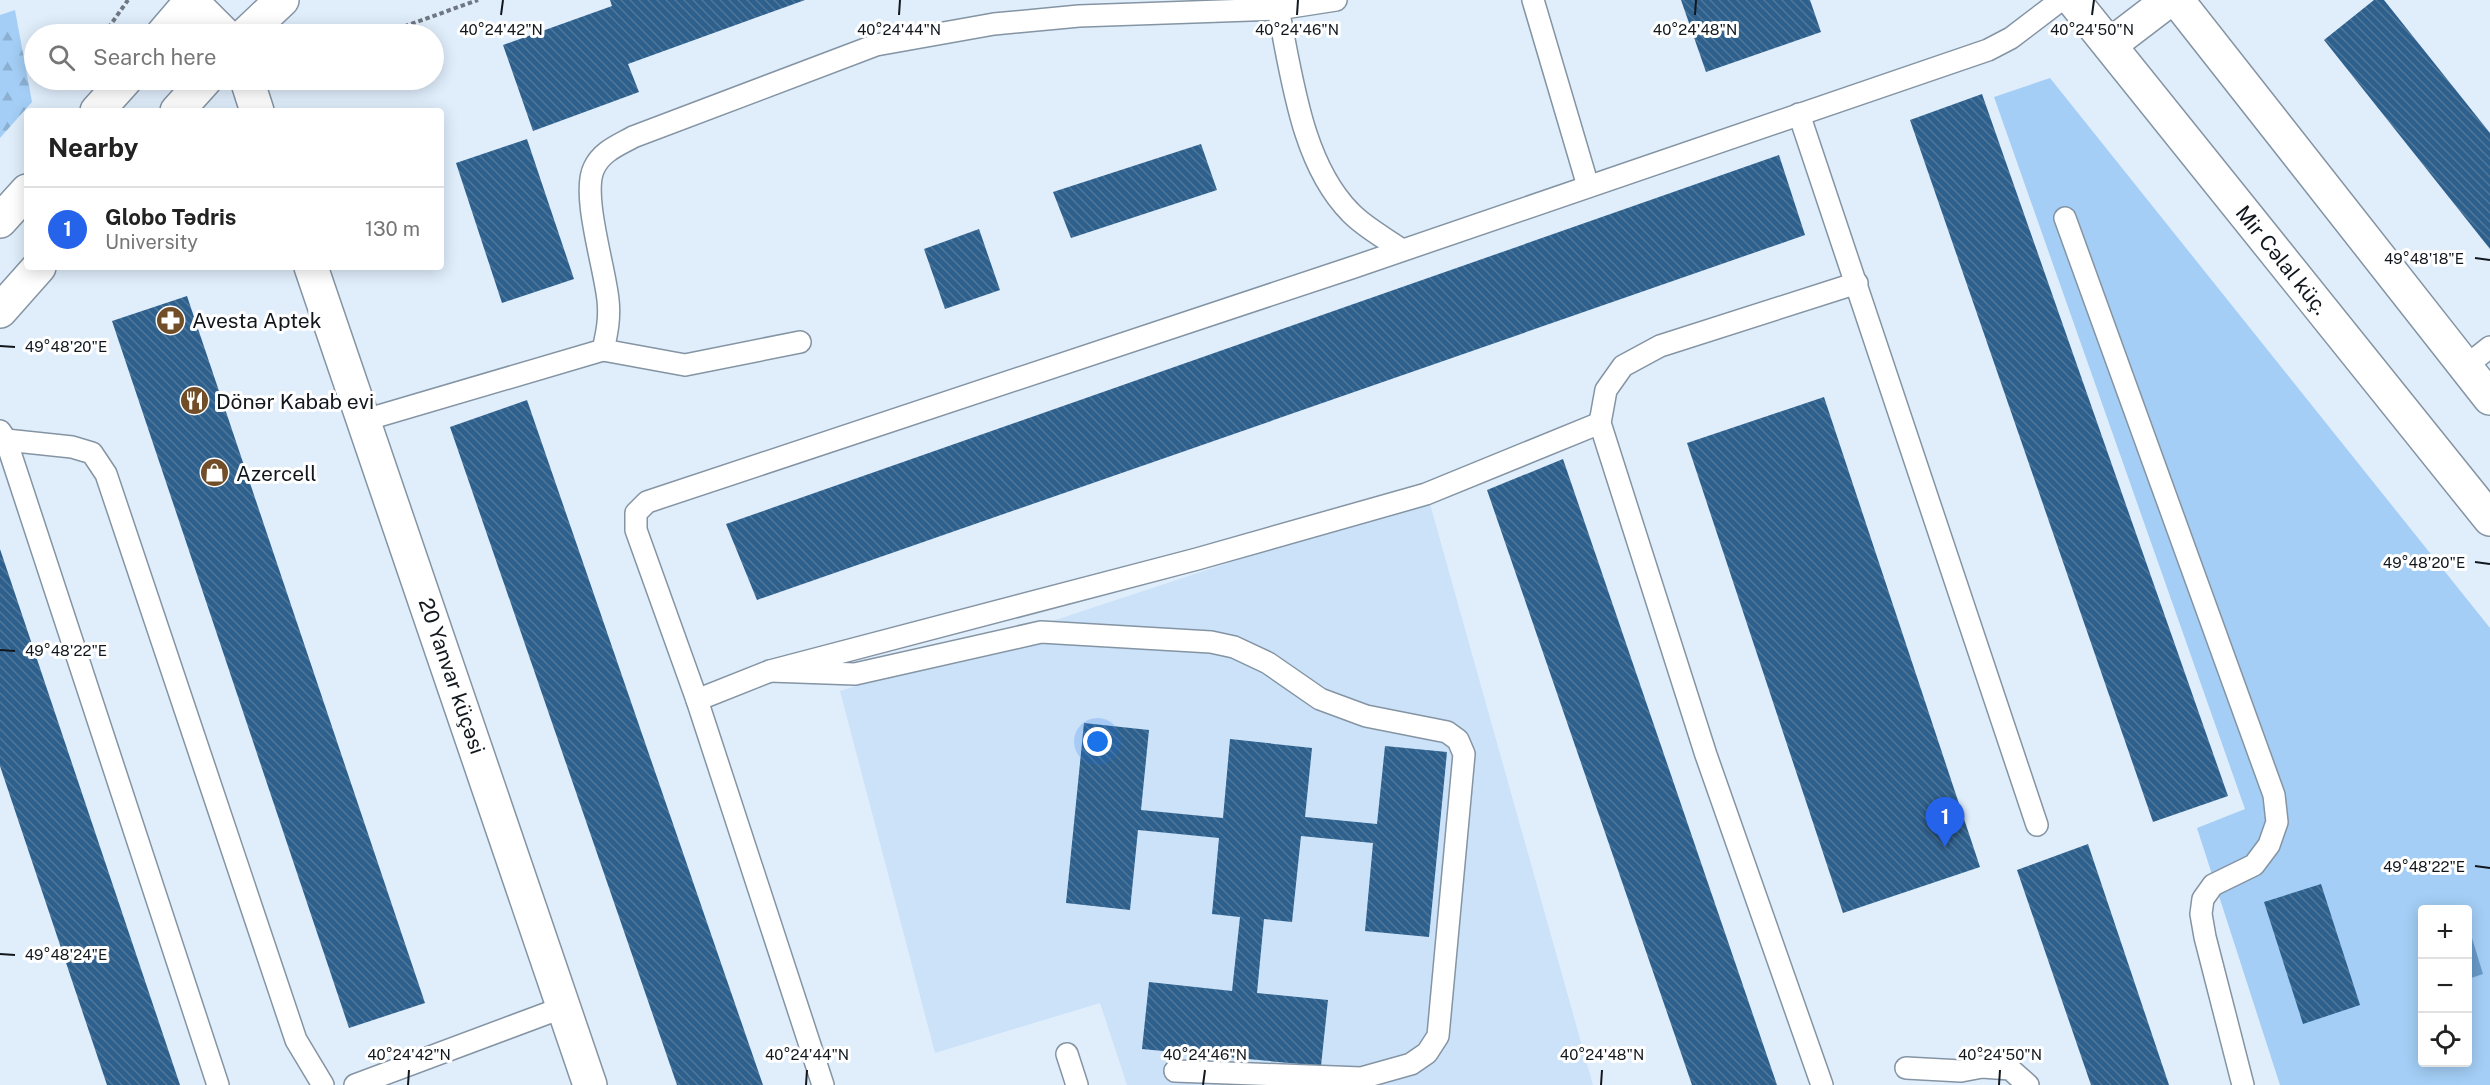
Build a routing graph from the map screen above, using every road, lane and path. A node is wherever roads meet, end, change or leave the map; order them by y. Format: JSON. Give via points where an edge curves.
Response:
{"nodes":[{"id":1,"x":128,"y":0,"type":"edge"},
{"id":2,"x":199,"y":0,"type":"edge"},
{"id":3,"x":282,"y":0,"type":"edge"},
{"id":4,"x":478,"y":0,"type":"edge"},
{"id":5,"x":1336,"y":0,"type":"edge"},
{"id":6,"x":1533,"y":0,"type":"edge"},
{"id":7,"x":2061,"y":0,"type":"edge"},
{"id":8,"x":2073,"y":0,"type":"edge"},
{"id":9,"x":2169,"y":0,"type":"edge"},
{"id":10,"x":2177,"y":0,"type":"edge"},
{"id":11,"x":1278,"y":9,"type":"junction"},
{"id":12,"x":111,"y":24,"type":"edge"},
{"id":13,"x":174,"y":24,"type":"edge"},
{"id":14,"x":217,"y":24,"type":"edge"},
{"id":15,"x":223,"y":24,"type":"edge"},
{"id":16,"x":257,"y":24,"type":"edge"},
{"id":17,"x":411,"y":24,"type":"edge"},
{"id":18,"x":2110,"y":45,"type":"junction"},
{"id":19,"x":116,"y":90,"type":"edge"},
{"id":20,"x":196,"y":90,"type":"edge"},
{"id":21,"x":250,"y":90,"type":"edge"},
{"id":22,"x":100,"y":108,"type":"edge"},
{"id":23,"x":180,"y":108,"type":"edge"},
{"id":24,"x":256,"y":108,"type":"edge"},
{"id":25,"x":1799,"y":114,"type":"junction"},
{"id":26,"x":1588,"y":186,"type":"junction"},
{"id":27,"x":24,"y":194,"type":"edge"},
{"id":28,"x":2065,"y":218,"type":"dead end"},
{"id":29,"x":0,"y":221,"type":"edge"},
{"id":30,"x":1402,"y":250,"type":"junction"},
{"id":31,"x":36,"y":270,"type":"edge"},
{"id":32,"x":312,"y":271,"type":"edge"},
{"id":33,"x":1857,"y":283,"type":"junction"},
{"id":34,"x":0,"y":310,"type":"edge"},
{"id":35,"x":800,"y":342,"type":"dead end"},
{"id":36,"x":603,"y":350,"type":"junction"},
{"id":37,"x":2478,"y":356,"type":"edge"},
{"id":38,"x":2490,"y":398,"type":"edge"},
{"id":39,"x":364,"y":420,"type":"junction"},
{"id":40,"x":1600,"y":423,"type":"junction"},
{"id":41,"x":3,"y":435,"type":"edge"},
{"id":42,"x":2490,"y":519,"type":"edge"},
{"id":43,"x":770,"y":671,"type":"junction"},
{"id":44,"x":697,"y":700,"type":"junction"},
{"id":45,"x":2037,"y":825,"type":"dead end"},
{"id":46,"x":564,"y":1007,"type":"junction"},
{"id":47,"x":1066,"y":1054,"type":"dead end"},
{"id":48,"x":1906,"y":1068,"type":"dead end"},
{"id":49,"x":1175,"y":1071,"type":"dead end"},
{"id":50,"x":218,"y":1085,"type":"edge"},
{"id":51,"x":322,"y":1085,"type":"edge"},
{"id":52,"x":355,"y":1085,"type":"edge"},
{"id":53,"x":590,"y":1085,"type":"edge"},
{"id":54,"x":823,"y":1085,"type":"edge"},
{"id":55,"x":1077,"y":1085,"type":"edge"},
{"id":56,"x":1822,"y":1085,"type":"edge"},
{"id":57,"x":2028,"y":1085,"type":"edge"},
{"id":58,"x":2243,"y":1085,"type":"edge"}],
"edges":[{"from":1,"to":12,"type":"path"},
{"from":2,"to":13,"type":"street"},
{"from":2,"to":14,"type":"street"},
{"from":2,"to":15,"type":"street"},
{"from":3,"to":16,"type":"street"},
{"from":4,"to":17,"type":"path"},
{"from":5,"to":11,"type":"lane"},
{"from":6,"to":26,"type":"lane"},
{"from":7,"to":25,"type":"lane","via":[[2011,38],[1988,50]]},
{"from":8,"to":18,"type":"street","name":"Mir Cəlal küç."},
{"from":9,"to":18,"type":"street"},
{"from":10,"to":37,"type":"street"},
{"from":11,"to":30,"type":"lane","via":[[1306,134],[1328,186],[1351,213]]},
{"from":11,"to":36,"type":"lane","via":[[1079,16],[994,24],[876,45],[633,137],[603,154],[589,188],[608,299],[609,325]]},
{"from":18,"to":42,"type":"street","name":"Mir Cəlal küç."},
{"from":19,"to":22,"type":"street"},
{"from":20,"to":23,"type":"street"},
{"from":21,"to":24,"type":"street"},
{"from":25,"to":26,"type":"lane"},
{"from":25,"to":33,"type":"lane"},
{"from":26,"to":30,"type":"lane"},
{"from":27,"to":29,"type":"street"},
{"from":28,"to":58,"type":"lane","via":[[2274,795],[2277,822],[2269,844],[2254,865],[2213,885],[2203,899],[2201,914]]},
{"from":30,"to":44,"type":"lane","via":[[647,502],[636,513],[636,530]]},
{"from":31,"to":34,"type":"street"},
{"from":32,"to":39,"type":"street","name":"20 Yanvar küçəsi"},
{"from":33,"to":40,"type":"lane","via":[[1660,346],[1623,366],[1606,390]]},
{"from":33,"to":45,"type":"lane"},
{"from":35,"to":36,"type":"lane","via":[[685,365]]},
{"from":36,"to":39,"type":"lane"},
{"from":37,"to":38,"type":"street"},
{"from":39,"to":46,"type":"street","name":"20 Yanvar küçəsi"},
{"from":40,"to":43,"type":"lane","via":[[1426,494],[1197,559]]},
{"from":40,"to":56,"type":"lane","via":[[1706,755]]},
{"from":41,"to":50,"type":"lane"},
{"from":41,"to":51,"type":"lane","via":[[92,453],[106,474],[296,1040]]},
{"from":43,"to":44,"type":"lane"},
{"from":43,"to":49,"type":"lane","via":[[855,674],[1041,632],[1211,642],[1234,647],[1268,663],[1320,699],[1366,716],[1447,732],[1458,740],[1464,754],[1438,1036],[1427,1053],[1412,1064],[1361,1078]]},
{"from":44,"to":54,"type":"lane"},
{"from":46,"to":52,"type":"lane"},
{"from":46,"to":53,"type":"street","name":"20 Yanvar küçəsi"},
{"from":47,"to":55,"type":"lane"},
{"from":48,"to":57,"type":"lane","via":[[2010,1069]]}]}
